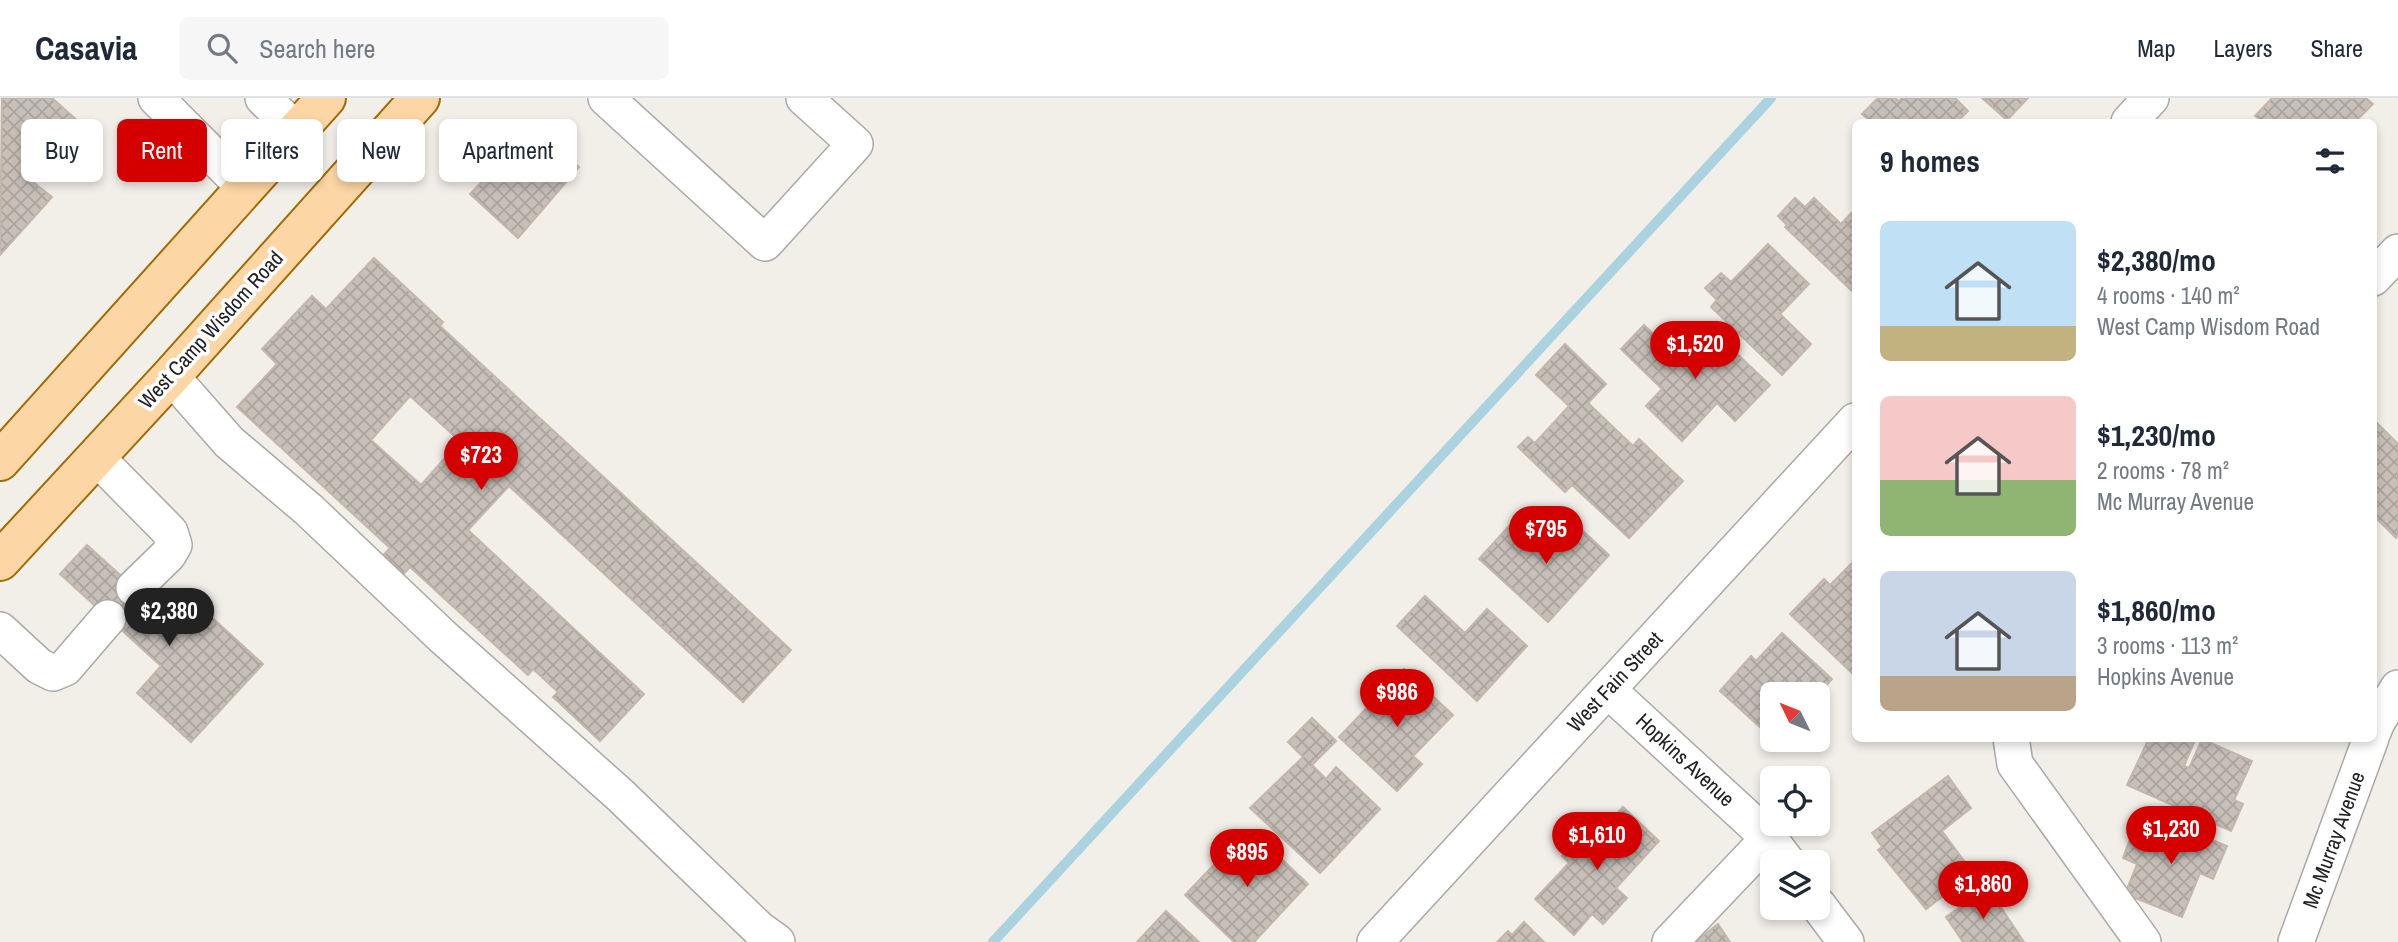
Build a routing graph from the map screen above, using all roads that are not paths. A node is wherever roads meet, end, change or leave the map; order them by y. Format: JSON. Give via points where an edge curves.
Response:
{"nodes":[{"id":1,"x":156,"y":98,"type":"edge"},
{"id":2,"x":263,"y":98,"type":"edge"},
{"id":3,"x":326,"y":98,"type":"edge"},
{"id":4,"x":421,"y":98,"type":"edge"},
{"id":5,"x":606,"y":98,"type":"edge"},
{"id":6,"x":804,"y":98,"type":"edge"},
{"id":7,"x":2151,"y":98,"type":"edge"},
{"id":8,"x":285,"y":119,"type":"edge"},
{"id":9,"x":308,"y":119,"type":"edge"},
{"id":10,"x":2132,"y":119,"type":"edge"},
{"id":11,"x":250,"y":182,"type":"edge"},
{"id":12,"x":245,"y":188,"type":"junction"},
{"id":13,"x":2398,"y":252,"type":"edge"},
{"id":14,"x":2377,"y":274,"type":"edge"},
{"id":15,"x":171,"y":376,"type":"junction"},
{"id":16,"x":1852,"y":424,"type":"edge"},
{"id":17,"x":96,"y":457,"type":"junction"},
{"id":18,"x":0,"y":461,"type":"edge"},
{"id":19,"x":0,"y":561,"type":"edge"},
{"id":20,"x":134,"y":588,"type":"dead end"},
{"id":21,"x":108,"y":618,"type":"dead end"},
{"id":22,"x":0,"y":630,"type":"edge"},
{"id":23,"x":2398,"y":688,"type":"edge"},
{"id":24,"x":1608,"y":690,"type":"junction"},
{"id":25,"x":2377,"y":722,"type":"edge"},
{"id":26,"x":2012,"y":742,"type":"edge"},
{"id":27,"x":2370,"y":742,"type":"edge"},
{"id":28,"x":1779,"y":850,"type":"edge"},
{"id":29,"x":1760,"y":866,"type":"edge"},
{"id":30,"x":1829,"y":920,"type":"edge"},
{"id":31,"x":777,"y":942,"type":"edge"},
{"id":32,"x":1375,"y":942,"type":"edge"},
{"id":33,"x":1671,"y":942,"type":"edge"},
{"id":34,"x":1846,"y":942,"type":"edge"},
{"id":35,"x":2143,"y":942,"type":"edge"},
{"id":36,"x":2296,"y":942,"type":"edge"}],
"edges":[{"from":1,"to":12,"type":"street"},
{"from":2,"to":8,"type":"street"},
{"from":3,"to":9,"type":"main road"},
{"from":4,"to":15,"type":"main road","name":"West Camp Wisdom Road"},
{"from":5,"to":6,"type":"street","via":[[765,243],[855,144]]},
{"from":7,"to":10,"type":"street"},
{"from":11,"to":12,"type":"main road"},
{"from":12,"to":18,"type":"main road"},
{"from":13,"to":14,"type":"street"},
{"from":15,"to":17,"type":"main road","name":"West Camp Wisdom Road"},
{"from":15,"to":31,"type":"street","via":[[229,442],[309,509]]},
{"from":16,"to":24,"type":"street","name":"West Fain Street"},
{"from":17,"to":19,"type":"main road","name":"West Camp Wisdom Road"},
{"from":17,"to":20,"type":"street","via":[[170,532],[174,545]]},
{"from":21,"to":22,"type":"street","via":[[65,668],[53,673]]},
{"from":23,"to":25,"type":"street"},
{"from":24,"to":28,"type":"street","name":"Hopkins Avenue"},
{"from":24,"to":32,"type":"street","name":"West Fain Street"},
{"from":26,"to":35,"type":"street","via":[[2015,764]]},
{"from":27,"to":36,"type":"street","name":"Mc Murray Avenue"},
{"from":29,"to":33,"type":"street"},
{"from":30,"to":34,"type":"street"}]}
